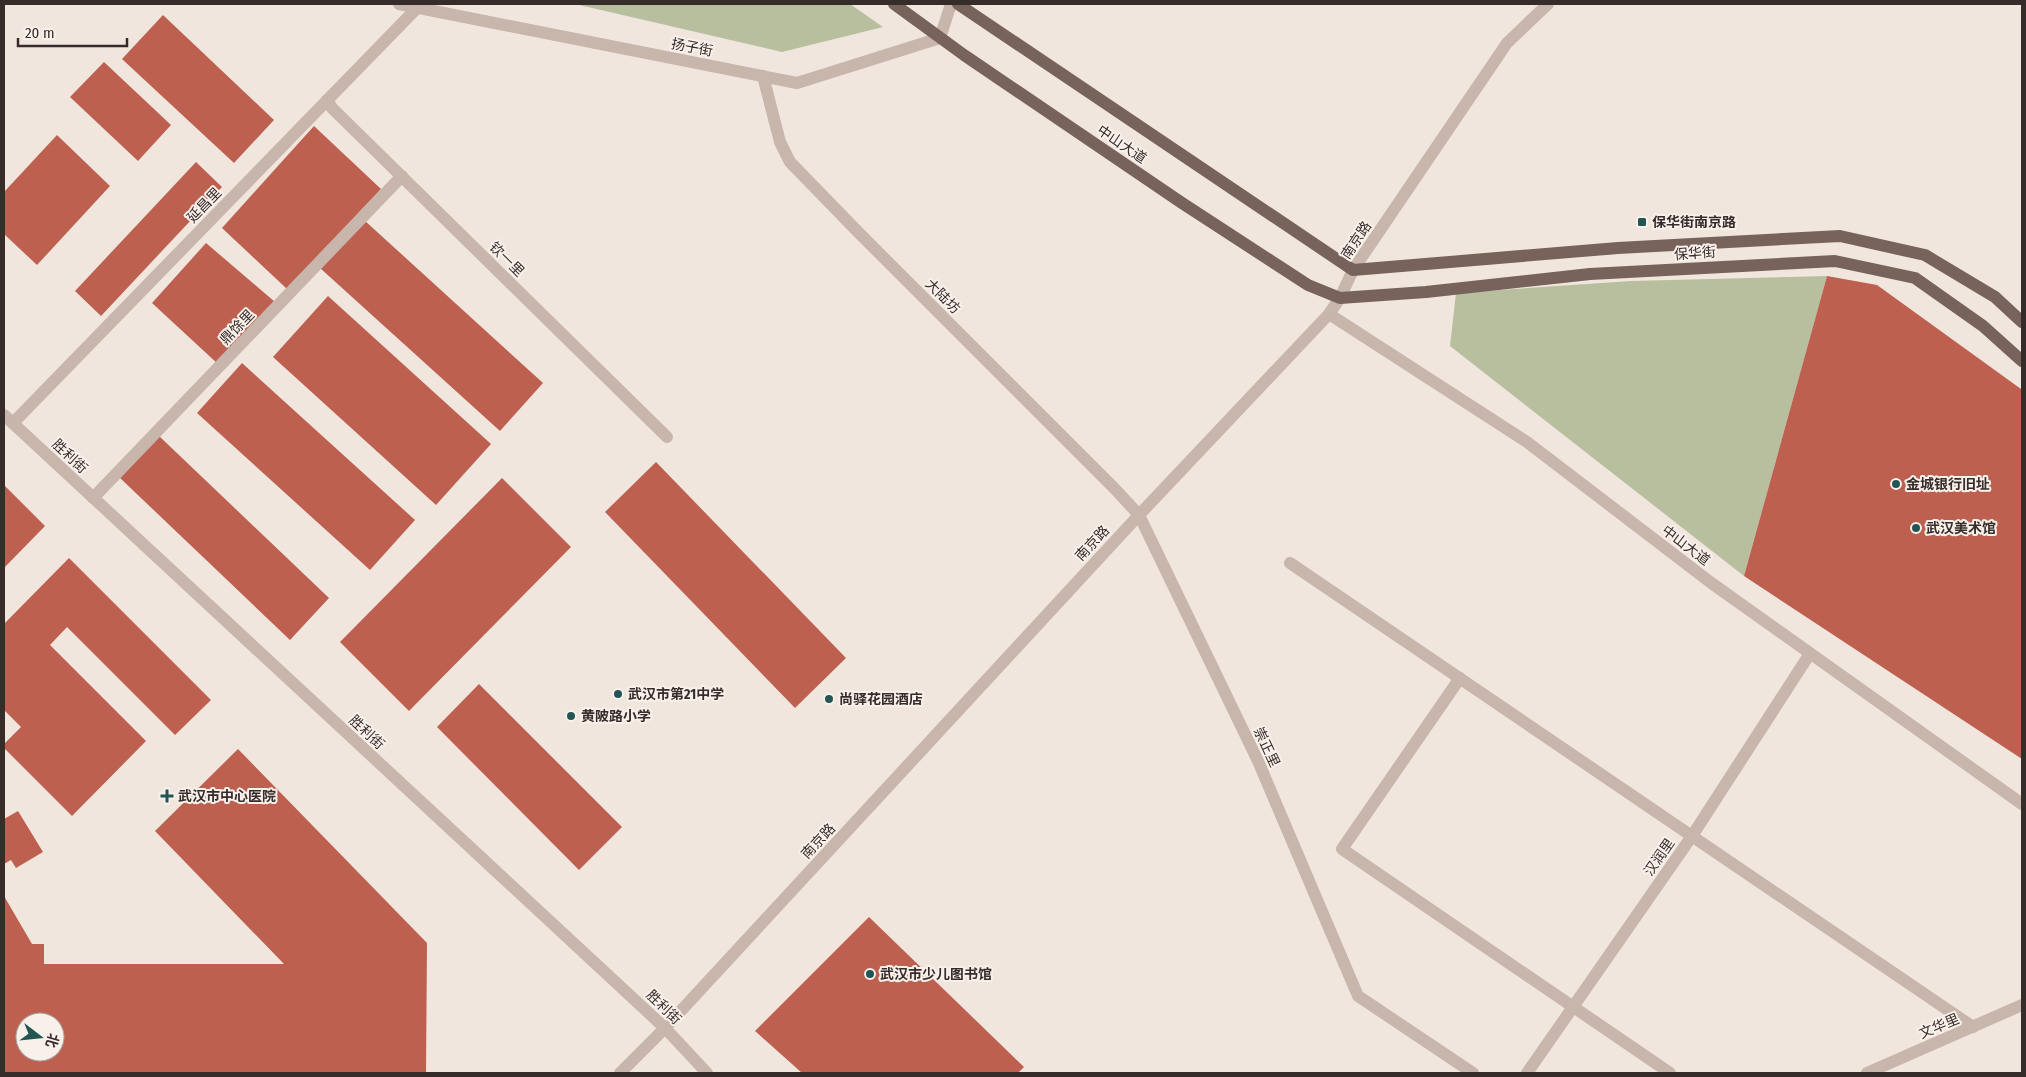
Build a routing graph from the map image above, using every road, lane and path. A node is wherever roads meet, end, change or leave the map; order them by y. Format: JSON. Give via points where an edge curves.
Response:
{"nodes":[{"id":1,"x":399,"y":4,"type":"edge"},
{"id":2,"x":894,"y":4,"type":"edge"},
{"id":3,"x":951,"y":4,"type":"edge"},
{"id":4,"x":958,"y":4,"type":"edge"},
{"id":5,"x":1548,"y":4,"type":"edge"},
{"id":6,"x":417,"y":8,"type":"junction"},
{"id":7,"x":940,"y":38,"type":"junction"},
{"id":8,"x":763,"y":76,"type":"junction"},
{"id":9,"x":327,"y":100,"type":"junction"},
{"id":10,"x":402,"y":176,"type":"junction"},
{"id":11,"x":1353,"y":270,"type":"junction"},
{"id":12,"x":1340,"y":298,"type":"junction"},
{"id":13,"x":1329,"y":314,"type":"junction"},
{"id":14,"x":2022,"y":322,"type":"edge"},
{"id":15,"x":2022,"y":361,"type":"edge"},
{"id":16,"x":8,"y":419,"type":"edge"},
{"id":17,"x":667,"y":437,"type":"dead end"},
{"id":18,"x":94,"y":498,"type":"junction"},
{"id":19,"x":1139,"y":515,"type":"junction"},
{"id":20,"x":1290,"y":563,"type":"dead end"},
{"id":21,"x":1810,"y":655,"type":"dead end"},
{"id":22,"x":1460,"y":678,"type":"junction"},
{"id":23,"x":2022,"y":804,"type":"edge"},
{"id":24,"x":1692,"y":836,"type":"junction"},
{"id":25,"x":2022,"y":1005,"type":"edge"},
{"id":26,"x":1573,"y":1007,"type":"junction"},
{"id":27,"x":1973,"y":1027,"type":"junction"},
{"id":28,"x":665,"y":1028,"type":"junction"},
{"id":29,"x":620,"y":1073,"type":"edge"},
{"id":30,"x":706,"y":1073,"type":"edge"},
{"id":31,"x":1473,"y":1073,"type":"edge"},
{"id":32,"x":1527,"y":1073,"type":"edge"},
{"id":33,"x":1670,"y":1073,"type":"edge"},
{"id":34,"x":1867,"y":1073,"type":"edge"}],
"edges":[{"from":1,"to":6,"type":"street","name":"扬子街"},
{"from":2,"to":7,"type":"main road","name":"中山大道"},
{"from":3,"to":7,"type":"street"},
{"from":4,"to":11,"type":"main road","name":"中山大道"},
{"from":5,"to":11,"type":"street","name":"南京路","via":[[1507,43]]},
{"from":6,"to":8,"type":"street","name":"扬子街"},
{"from":6,"to":9,"type":"street","name":"延昌里"},
{"from":7,"to":8,"type":"street","name":"扬子街","via":[[797,83]]},
{"from":7,"to":12,"type":"main road","name":"中山大道","via":[[1308,285]]},
{"from":8,"to":19,"type":"street","name":"大陆坊","via":[[780,142],[790,162]]},
{"from":9,"to":10,"type":"street","name":"钦一里"},
{"from":9,"to":16,"type":"street","name":"延昌里"},
{"from":10,"to":17,"type":"street","name":"钦一里"},
{"from":10,"to":18,"type":"street","name":"鼎馀里"},
{"from":11,"to":12,"type":"street","name":"南京路"},
{"from":11,"to":14,"type":"main road","name":"保华街","via":[[1618,248],[1840,236],[1925,255],[1995,297]]},
{"from":12,"to":13,"type":"street","name":"南京路"},
{"from":12,"to":15,"type":"main road","name":"保华街","via":[[1590,274],[1835,261],[1915,278],[1983,326]]},
{"from":13,"to":19,"type":"street","name":"南京路"},
{"from":13,"to":23,"type":"street","name":"中山大道","via":[[1527,442],[1710,582]]},
{"from":16,"to":18,"type":"street","name":"胜利街"},
{"from":18,"to":28,"type":"street","name":"胜利街"},
{"from":19,"to":28,"type":"street","name":"南京路"},
{"from":19,"to":31,"type":"street","name":"崇正里","via":[[1258,761],[1358,996]]},
{"from":20,"to":22,"type":"street"},
{"from":21,"to":24,"type":"street","name":"汉润里"},
{"from":22,"to":24,"type":"street"},
{"from":22,"to":26,"type":"street","via":[[1342,849]]},
{"from":24,"to":26,"type":"street","name":"汉润里"},
{"from":24,"to":27,"type":"street"},
{"from":25,"to":27,"type":"street","name":"文华里"},
{"from":26,"to":32,"type":"street","name":"汉润里"},
{"from":26,"to":33,"type":"street"},
{"from":27,"to":34,"type":"street","name":"文华里"},
{"from":28,"to":29,"type":"street","name":"南京路"},
{"from":28,"to":30,"type":"street","name":"胜利街"}]}
